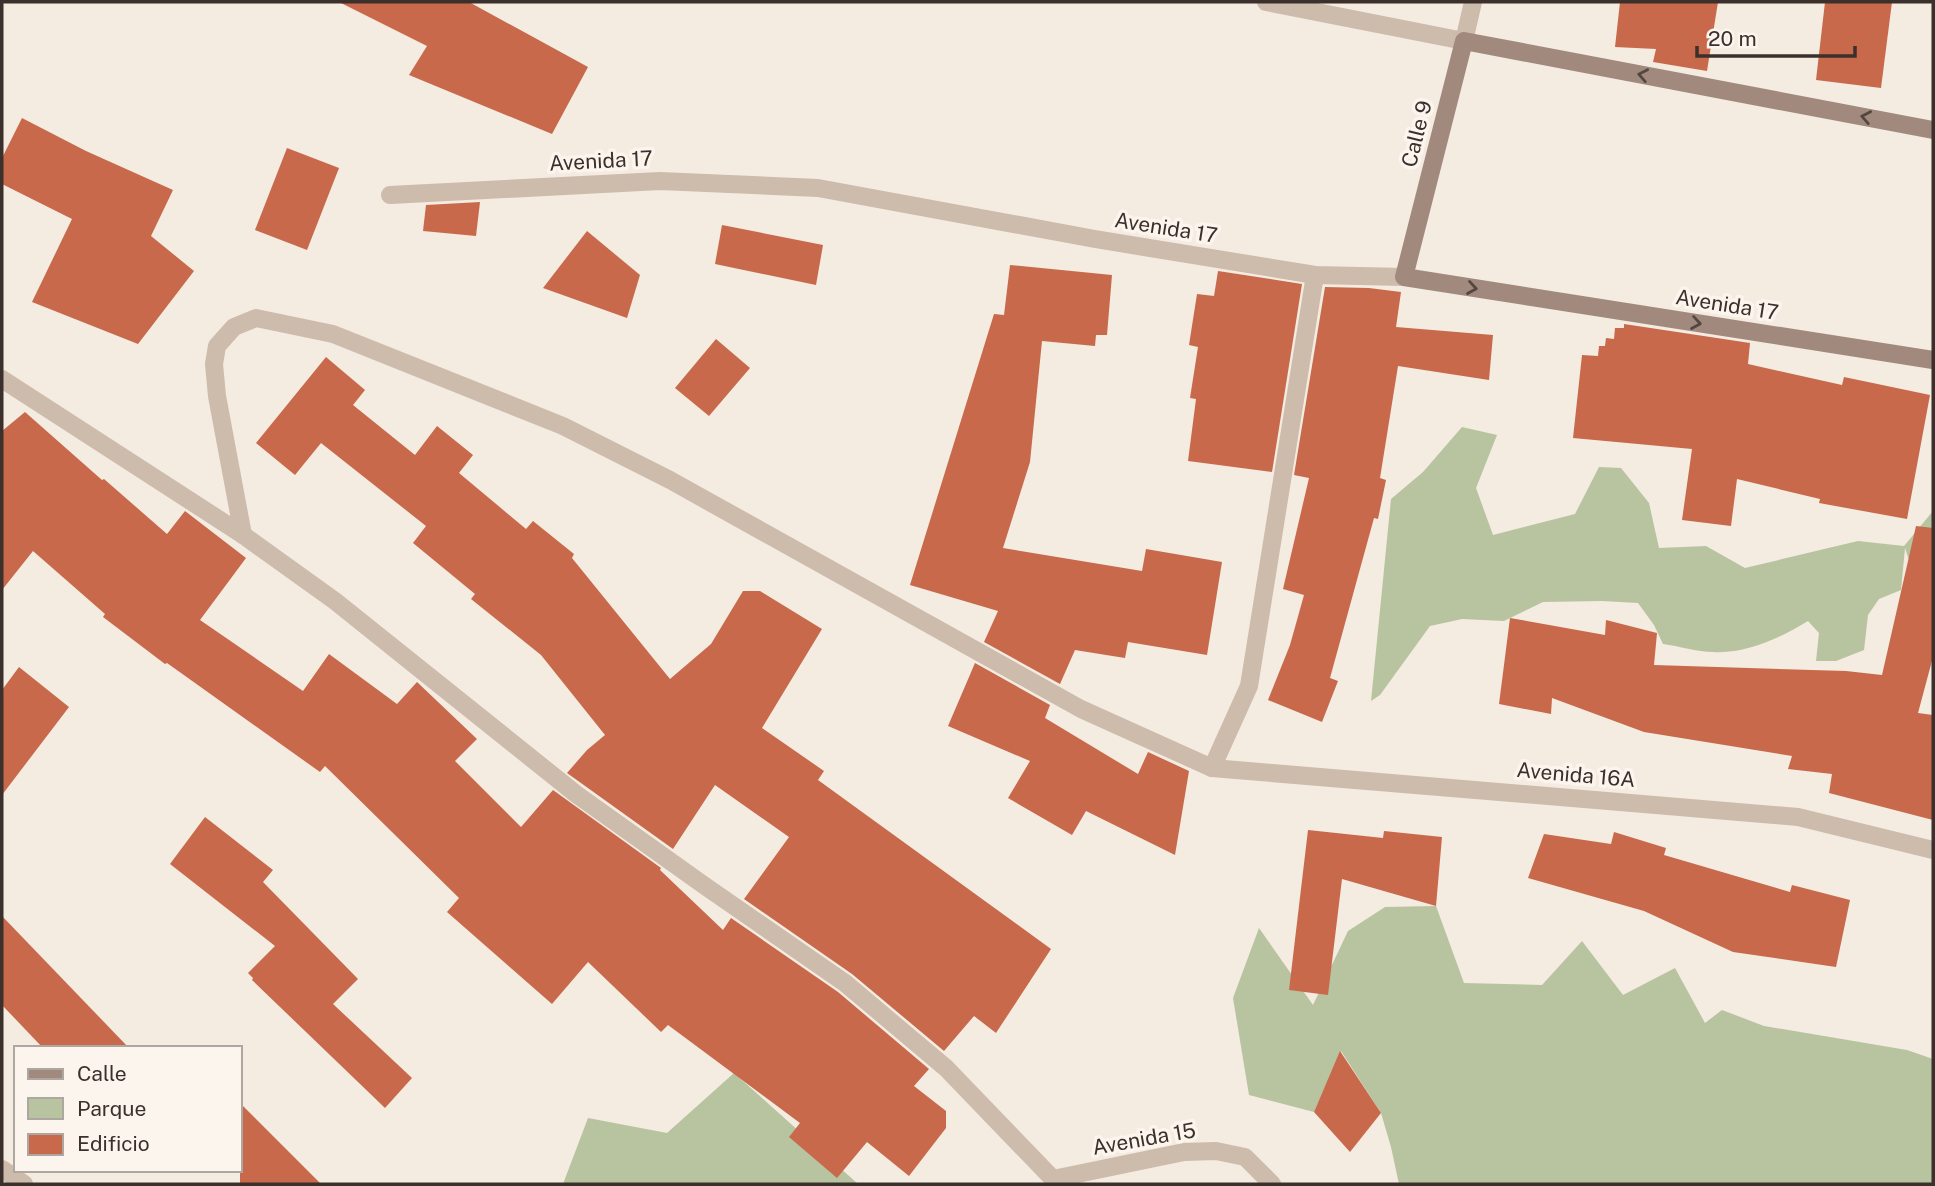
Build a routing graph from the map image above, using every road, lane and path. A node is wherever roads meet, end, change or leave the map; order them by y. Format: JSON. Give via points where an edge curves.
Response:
{"nodes":[{"id":1,"x":1266,"y":2,"type":"edge"},
{"id":2,"x":1473,"y":2,"type":"edge"},
{"id":3,"x":1464,"y":41,"type":"junction"},
{"id":4,"x":1933,"y":130,"type":"edge"},
{"id":5,"x":390,"y":195,"type":"dead end"},
{"id":6,"x":1315,"y":275,"type":"junction"},
{"id":7,"x":1404,"y":277,"type":"junction"},
{"id":8,"x":1933,"y":360,"type":"edge"},
{"id":9,"x":2,"y":379,"type":"edge"},
{"id":10,"x":243,"y":535,"type":"junction"},
{"id":11,"x":1212,"y":768,"type":"junction"},
{"id":12,"x":1933,"y":850,"type":"edge"},
{"id":13,"x":2,"y":1169,"type":"edge"},
{"id":14,"x":1051,"y":1181,"type":"edge"},
{"id":15,"x":23,"y":1184,"type":"edge"},
{"id":16,"x":1272,"y":1184,"type":"edge"}],
"edges":[{"from":1,"to":3,"type":"street"},
{"from":2,"to":3,"type":"street","name":"Calle 9"},
{"from":4,"to":3,"type":"main road","one_way":true},
{"from":3,"to":7,"type":"main road","name":"Calle 9"},
{"from":5,"to":6,"type":"street","name":"Avenida 17","via":[[660,181],[818,188]]},
{"from":6,"to":7,"type":"street","name":"Avenida 17"},
{"from":6,"to":11,"type":"street","via":[[1250,686]]},
{"from":7,"to":8,"type":"main road","name":"Avenida 17","one_way":true},
{"from":9,"to":10,"type":"street"},
{"from":10,"to":11,"type":"street","name":"Avenida 16A","via":[[214,364],[217,346],[234,327],[256,317],[333,334],[563,426],[670,480],[1082,709]]},
{"from":10,"to":14,"type":"street","via":[[335,601],[576,794],[845,983],[946,1068]]},
{"from":11,"to":12,"type":"street","name":"Avenida 16A","via":[[1798,817]]},
{"from":13,"to":15,"type":"street"},
{"from":14,"to":16,"type":"street","name":"Avenida 15","via":[[1184,1152],[1216,1151],[1245,1157]]}]}
